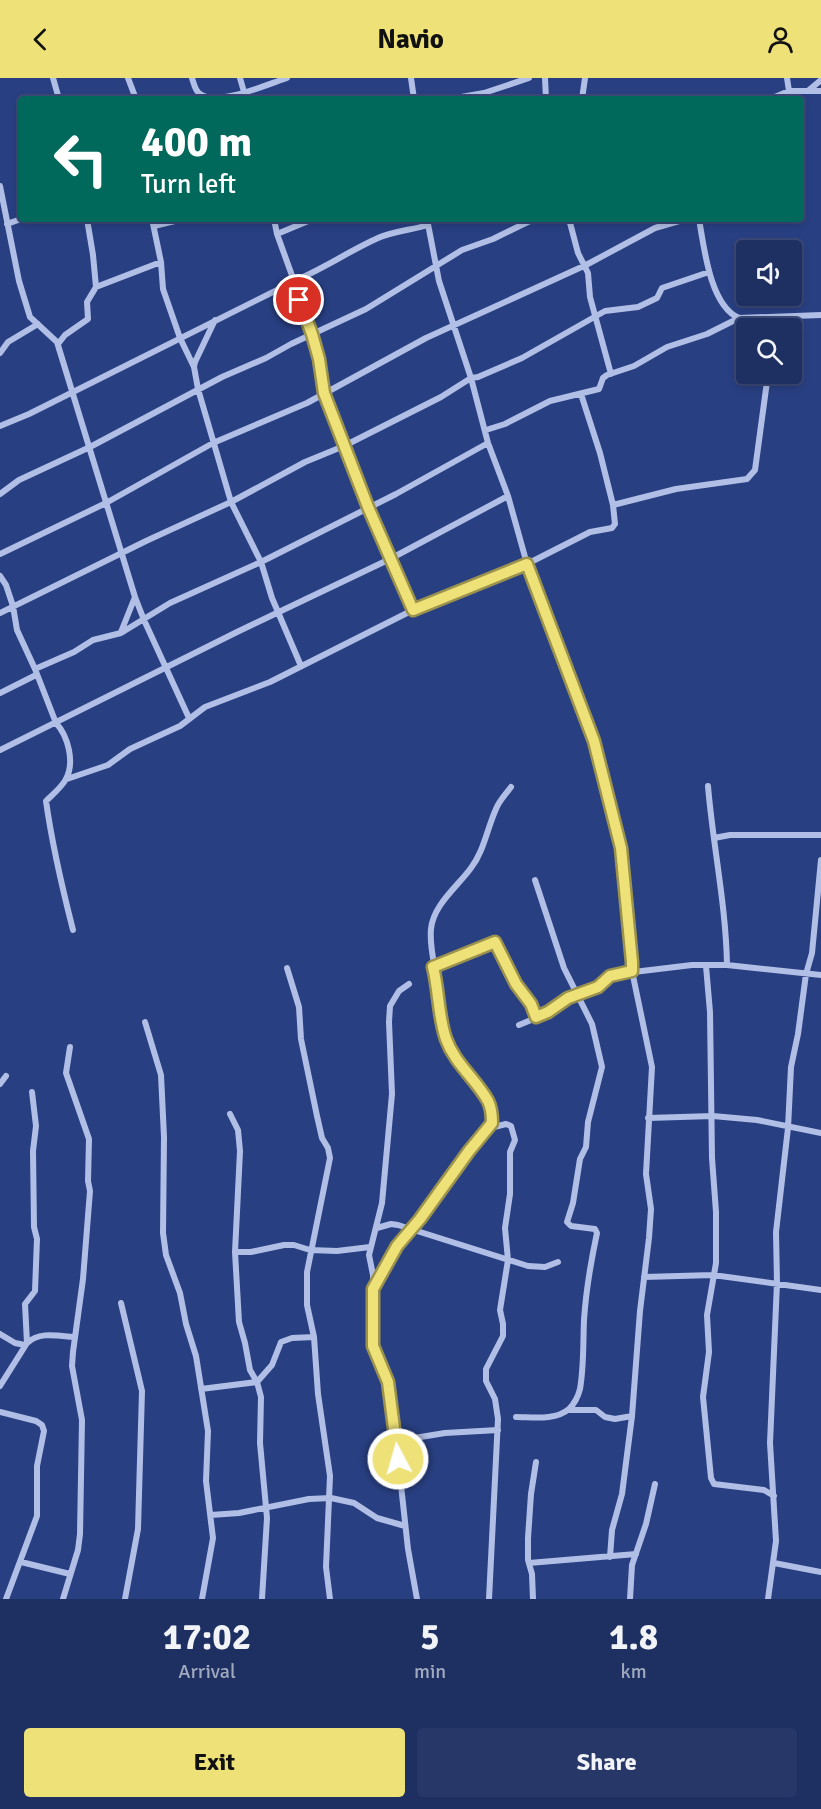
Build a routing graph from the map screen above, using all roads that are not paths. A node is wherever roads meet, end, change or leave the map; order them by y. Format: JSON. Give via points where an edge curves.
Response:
{"nodes":[{"id":1,"x":53,"y":78,"type":"edge"},
{"id":2,"x":128,"y":78,"type":"edge"},
{"id":3,"x":192,"y":78,"type":"edge"},
{"id":4,"x":240,"y":78,"type":"edge"},
{"id":5,"x":287,"y":78,"type":"edge"},
{"id":6,"x":411,"y":78,"type":"edge"},
{"id":7,"x":529,"y":78,"type":"edge"},
{"id":8,"x":545,"y":78,"type":"edge"},
{"id":9,"x":585,"y":78,"type":"edge"},
{"id":10,"x":787,"y":78,"type":"edge"},
{"id":11,"x":821,"y":80,"type":"edge"},
{"id":12,"x":808,"y":90,"type":"junction"},
{"id":13,"x":789,"y":91,"type":"junction"},
{"id":14,"x":821,"y":91,"type":"edge"},
{"id":15,"x":58,"y":96,"type":"edge"},
{"id":16,"x":135,"y":96,"type":"edge"},
{"id":17,"x":204,"y":96,"type":"edge"},
{"id":18,"x":245,"y":96,"type":"edge"},
{"id":19,"x":414,"y":96,"type":"edge"},
{"id":20,"x":467,"y":96,"type":"edge"},
{"id":21,"x":546,"y":96,"type":"edge"},
{"id":22,"x":582,"y":96,"type":"edge"},
{"id":23,"x":778,"y":96,"type":"edge"},
{"id":24,"x":0,"y":186,"type":"edge"},
{"id":25,"x":3,"y":216,"type":"edge"},
{"id":26,"x":18,"y":220,"type":"edge"},
{"id":27,"x":88,"y":222,"type":"edge"},
{"id":28,"x":275,"y":222,"type":"edge"},
{"id":29,"x":306,"y":222,"type":"edge"},
{"id":30,"x":428,"y":222,"type":"edge"},
{"id":31,"x":528,"y":222,"type":"edge"},
{"id":32,"x":570,"y":222,"type":"edge"},
{"id":33,"x":676,"y":222,"type":"edge"},
{"id":34,"x":699,"y":222,"type":"edge"},
{"id":35,"x":153,"y":223,"type":"edge"},
{"id":36,"x":7,"y":224,"type":"junction"},
{"id":37,"x":277,"y":234,"type":"junction"},
{"id":38,"x":161,"y":262,"type":"junction"},
{"id":39,"x":436,"y":265,"type":"junction"},
{"id":40,"x":586,"y":265,"type":"junction"},
{"id":41,"x":709,"y":272,"type":"junction"},
{"id":42,"x":293,"y":282,"type":"junction"},
{"id":43,"x":96,"y":287,"type":"junction"},
{"id":44,"x":821,"y":315,"type":"edge"},
{"id":45,"x":595,"y":317,"type":"junction"},
{"id":46,"x":739,"y":318,"type":"edge"},
{"id":47,"x":773,"y":318,"type":"edge"},
{"id":48,"x":215,"y":320,"type":"junction"},
{"id":49,"x":736,"y":320,"type":"edge"},
{"id":50,"x":38,"y":324,"type":"junction"},
{"id":51,"x":453,"y":326,"type":"junction"},
{"id":52,"x":312,"y":334,"type":"junction"},
{"id":53,"x":180,"y":338,"type":"junction"},
{"id":54,"x":58,"y":344,"type":"junction"},
{"id":55,"x":0,"y":353,"type":"edge"},
{"id":56,"x":194,"y":367,"type":"junction"},
{"id":57,"x":611,"y":374,"type":"junction"},
{"id":58,"x":471,"y":378,"type":"junction"},
{"id":59,"x":767,"y":384,"type":"edge"},
{"id":60,"x":198,"y":389,"type":"junction"},
{"id":61,"x":73,"y":393,"type":"junction"},
{"id":62,"x":324,"y":393,"type":"junction"},
{"id":63,"x":581,"y":394,"type":"junction"},
{"id":64,"x":0,"y":426,"type":"edge"},
{"id":65,"x":486,"y":430,"type":"junction"},
{"id":66,"x":213,"y":443,"type":"junction"},
{"id":67,"x":488,"y":443,"type":"junction"},
{"id":68,"x":344,"y":446,"type":"junction"},
{"id":69,"x":90,"y":447,"type":"junction"},
{"id":70,"x":0,"y":494,"type":"edge"},
{"id":71,"x":508,"y":496,"type":"junction"},
{"id":72,"x":231,"y":502,"type":"junction"},
{"id":73,"x":106,"y":503,"type":"junction"},
{"id":74,"x":613,"y":505,"type":"junction"},
{"id":75,"x":368,"y":507,"type":"junction"},
{"id":76,"x":121,"y":553,"type":"junction"},
{"id":77,"x":0,"y":554,"type":"edge"},
{"id":78,"x":390,"y":559,"type":"junction"},
{"id":79,"x":261,"y":562,"type":"junction"},
{"id":80,"x":527,"y":564,"type":"junction"},
{"id":81,"x":0,"y":576,"type":"edge"},
{"id":82,"x":135,"y":597,"type":"junction"},
{"id":83,"x":14,"y":606,"type":"junction"},
{"id":84,"x":413,"y":610,"type":"junction"},
{"id":85,"x":278,"y":612,"type":"junction"},
{"id":86,"x":0,"y":613,"type":"edge"},
{"id":87,"x":144,"y":620,"type":"junction"},
{"id":88,"x":121,"y":633,"type":"junction"},
{"id":89,"x":301,"y":666,"type":"junction"},
{"id":90,"x":166,"y":668,"type":"junction"},
{"id":91,"x":36,"y":672,"type":"junction"},
{"id":92,"x":0,"y":693,"type":"edge"},
{"id":93,"x":189,"y":718,"type":"junction"},
{"id":94,"x":56,"y":723,"type":"junction"},
{"id":95,"x":0,"y":750,"type":"edge"},
{"id":96,"x":67,"y":779,"type":"junction"},
{"id":97,"x":708,"y":786,"type":"dead end"},
{"id":98,"x":511,"y":787,"type":"dead end"},
{"id":99,"x":821,"y":835,"type":"edge"},
{"id":100,"x":714,"y":838,"type":"junction"},
{"id":101,"x":821,"y":860,"type":"edge"},
{"id":102,"x":535,"y":880,"type":"dead end"},
{"id":103,"x":73,"y":930,"type":"dead end"},
{"id":104,"x":727,"y":965,"type":"junction"},
{"id":105,"x":706,"y":966,"type":"junction"},
{"id":106,"x":433,"y":967,"type":"junction"},
{"id":107,"x":287,"y":968,"type":"dead end"},
{"id":108,"x":632,"y":971,"type":"junction"},
{"id":109,"x":806,"y":974,"type":"junction"},
{"id":110,"x":821,"y":975,"type":"edge"},
{"id":111,"x":409,"y":984,"type":"dead end"},
{"id":112,"x":576,"y":994,"type":"junction"},
{"id":113,"x":536,"y":1017,"type":"junction"},
{"id":114,"x":145,"y":1022,"type":"dead end"},
{"id":115,"x":519,"y":1025,"type":"dead end"},
{"id":116,"x":70,"y":1047,"type":"dead end"},
{"id":117,"x":6,"y":1076,"type":"dead end"},
{"id":118,"x":0,"y":1084,"type":"edge"},
{"id":119,"x":32,"y":1092,"type":"dead end"},
{"id":120,"x":230,"y":1114,"type":"dead end"},
{"id":121,"x":712,"y":1116,"type":"junction"},
{"id":122,"x":648,"y":1118,"type":"junction"},
{"id":123,"x":490,"y":1128,"type":"junction"},
{"id":124,"x":788,"y":1128,"type":"junction"},
{"id":125,"x":821,"y":1133,"type":"edge"},
{"id":126,"x":377,"y":1228,"type":"junction"},
{"id":127,"x":411,"y":1230,"type":"junction"},
{"id":128,"x":370,"y":1247,"type":"junction"},
{"id":129,"x":310,"y":1250,"type":"junction"},
{"id":130,"x":235,"y":1252,"type":"junction"},
{"id":131,"x":508,"y":1260,"type":"junction"},
{"id":132,"x":558,"y":1262,"type":"dead end"},
{"id":133,"x":713,"y":1275,"type":"junction"},
{"id":134,"x":644,"y":1276,"type":"junction"},
{"id":135,"x":777,"y":1283,"type":"junction"},
{"id":136,"x":373,"y":1289,"type":"junction"},
{"id":137,"x":821,"y":1290,"type":"edge"},
{"id":138,"x":122,"y":1303,"type":"dead end"},
{"id":139,"x":0,"y":1334,"type":"edge"},
{"id":140,"x":74,"y":1337,"type":"junction"},
{"id":141,"x":314,"y":1337,"type":"junction"},
{"id":142,"x":26,"y":1344,"type":"junction"},
{"id":143,"x":257,"y":1382,"type":"junction"},
{"id":144,"x":0,"y":1386,"type":"edge"},
{"id":145,"x":201,"y":1389,"type":"junction"},
{"id":146,"x":568,"y":1410,"type":"junction"},
{"id":147,"x":0,"y":1412,"type":"edge"},
{"id":148,"x":632,"y":1416,"type":"junction"},
{"id":149,"x":516,"y":1417,"type":"dead end"},
{"id":150,"x":498,"y":1430,"type":"junction"},
{"id":151,"x":396,"y":1441,"type":"junction"},
{"id":152,"x":536,"y":1462,"type":"dead end"},
{"id":153,"x":655,"y":1484,"type":"dead end"},
{"id":154,"x":774,"y":1496,"type":"junction"},
{"id":155,"x":331,"y":1498,"type":"junction"},
{"id":156,"x":266,"y":1508,"type":"junction"},
{"id":157,"x":211,"y":1515,"type":"junction"},
{"id":158,"x":405,"y":1526,"type":"junction"},
{"id":159,"x":636,"y":1554,"type":"junction"},
{"id":160,"x":610,"y":1557,"type":"junction"},
{"id":161,"x":21,"y":1562,"type":"junction"},
{"id":162,"x":529,"y":1563,"type":"junction"},
{"id":163,"x":774,"y":1563,"type":"junction"},
{"id":164,"x":821,"y":1572,"type":"edge"},
{"id":165,"x":70,"y":1574,"type":"junction"},
{"id":166,"x":6,"y":1599,"type":"edge"},
{"id":167,"x":63,"y":1599,"type":"edge"},
{"id":168,"x":125,"y":1599,"type":"edge"},
{"id":169,"x":202,"y":1599,"type":"edge"},
{"id":170,"x":262,"y":1599,"type":"edge"},
{"id":171,"x":330,"y":1599,"type":"edge"},
{"id":172,"x":417,"y":1599,"type":"edge"},
{"id":173,"x":489,"y":1599,"type":"edge"},
{"id":174,"x":533,"y":1599,"type":"edge"},
{"id":175,"x":630,"y":1599,"type":"edge"},
{"id":176,"x":768,"y":1599,"type":"edge"}],
"edges":[{"from":1,"to":15,"type":"street"},
{"from":2,"to":16,"type":"street"},
{"from":3,"to":17,"type":"street","via":[[196,90]]},
{"from":4,"to":18,"type":"street"},
{"from":5,"to":18,"type":"street"},
{"from":6,"to":19,"type":"street"},
{"from":7,"to":20,"type":"street"},
{"from":8,"to":21,"type":"street"},
{"from":9,"to":22,"type":"street"},
{"from":10,"to":13,"type":"street"},
{"from":11,"to":12,"type":"street"},
{"from":12,"to":13,"type":"street"},
{"from":12,"to":14,"type":"street"},
{"from":13,"to":23,"type":"street"},
{"from":24,"to":25,"type":"street"},
{"from":25,"to":36,"type":"street"},
{"from":26,"to":36,"type":"street"},
{"from":27,"to":43,"type":"street"},
{"from":28,"to":37,"type":"street"},
{"from":29,"to":37,"type":"street"},
{"from":30,"to":39,"type":"street"},
{"from":30,"to":42,"type":"street","via":[[379,238]]},
{"from":31,"to":39,"type":"street"},
{"from":32,"to":40,"type":"street","via":[[578,253]]},
{"from":33,"to":40,"type":"street","via":[[655,228]]},
{"from":34,"to":41,"type":"street"},
{"from":35,"to":38,"type":"street"},
{"from":36,"to":50,"type":"street","via":[[30,317]]},
{"from":37,"to":42,"type":"street"},
{"from":38,"to":43,"type":"street"},
{"from":38,"to":53,"type":"street","via":[[163,289]]},
{"from":39,"to":51,"type":"street"},
{"from":39,"to":52,"type":"street","via":[[366,309]]},
{"from":40,"to":45,"type":"street"},
{"from":40,"to":51,"type":"street"},
{"from":41,"to":45,"type":"street","via":[[662,288],[657,298],[638,307],[605,311]]},
{"from":41,"to":46,"type":"street","via":[[723,306]]},
{"from":42,"to":48,"type":"street"},
{"from":42,"to":52,"type":"street"},
{"from":43,"to":54,"type":"street","via":[[87,302],[88,319]]},
{"from":44,"to":47,"type":"street"},
{"from":45,"to":57,"type":"street"},
{"from":45,"to":58,"type":"street","via":[[522,358]]},
{"from":48,"to":53,"type":"street"},
{"from":48,"to":56,"type":"street"},
{"from":49,"to":57,"type":"street"},
{"from":50,"to":54,"type":"street"},
{"from":50,"to":55,"type":"street","via":[[8,342]]},
{"from":51,"to":58,"type":"street"},
{"from":51,"to":62,"type":"street"},
{"from":52,"to":60,"type":"street"},
{"from":52,"to":62,"type":"street"},
{"from":53,"to":56,"type":"street"},
{"from":53,"to":61,"type":"street"},
{"from":54,"to":61,"type":"street"},
{"from":56,"to":60,"type":"street"},
{"from":57,"to":63,"type":"street","via":[[603,378],[599,389]]},
{"from":58,"to":65,"type":"street"},
{"from":58,"to":68,"type":"street"},
{"from":59,"to":74,"type":"street","via":[[755,470],[747,479],[676,489]]},
{"from":60,"to":66,"type":"street"},
{"from":60,"to":69,"type":"street"},
{"from":61,"to":64,"type":"street"},
{"from":61,"to":69,"type":"street"},
{"from":62,"to":66,"type":"street"},
{"from":62,"to":68,"type":"street"},
{"from":63,"to":65,"type":"street","via":[[550,401]]},
{"from":63,"to":74,"type":"street"},
{"from":65,"to":67,"type":"street"},
{"from":66,"to":72,"type":"street"},
{"from":66,"to":73,"type":"street"},
{"from":67,"to":71,"type":"street"},
{"from":67,"to":75,"type":"street"},
{"from":68,"to":72,"type":"street"},
{"from":68,"to":75,"type":"street"},
{"from":69,"to":70,"type":"street","via":[[19,480]]},
{"from":69,"to":73,"type":"street"},
{"from":71,"to":78,"type":"street"},
{"from":71,"to":80,"type":"street"},
{"from":72,"to":76,"type":"street"},
{"from":72,"to":79,"type":"street"},
{"from":73,"to":76,"type":"street"},
{"from":73,"to":77,"type":"street"},
{"from":74,"to":80,"type":"street","via":[[612,528],[590,532]]},
{"from":75,"to":78,"type":"street"},
{"from":75,"to":79,"type":"street"},
{"from":76,"to":82,"type":"street"},
{"from":76,"to":83,"type":"street"},
{"from":78,"to":84,"type":"street"},
{"from":78,"to":85,"type":"street"},
{"from":79,"to":85,"type":"street"},
{"from":79,"to":87,"type":"street","via":[[170,603]]},
{"from":80,"to":84,"type":"street"},
{"from":80,"to":108,"type":"street","via":[[594,741],[619,837]]},
{"from":81,"to":83,"type":"street"},
{"from":82,"to":87,"type":"street"},
{"from":82,"to":88,"type":"street"},
{"from":83,"to":86,"type":"street"},
{"from":83,"to":91,"type":"street","via":[[17,630]]},
{"from":84,"to":89,"type":"street"},
{"from":85,"to":89,"type":"street"},
{"from":85,"to":90,"type":"street"},
{"from":87,"to":88,"type":"street"},
{"from":87,"to":90,"type":"street"},
{"from":88,"to":91,"type":"street","via":[[93,640]]},
{"from":89,"to":93,"type":"street","via":[[205,707]]},
{"from":90,"to":93,"type":"street"},
{"from":90,"to":94,"type":"street"},
{"from":91,"to":92,"type":"street"},
{"from":91,"to":94,"type":"street"},
{"from":93,"to":96,"type":"street","via":[[108,765]]},
{"from":94,"to":95,"type":"street"},
{"from":94,"to":96,"type":"street","via":[[69,747]]},
{"from":96,"to":103,"type":"street","via":[[46,801]]},
{"from":97,"to":100,"type":"street"},
{"from":98,"to":106,"type":"street","via":[[496,807],[480,854],[439,908],[431,927]]},
{"from":99,"to":100,"type":"street"},
{"from":100,"to":104,"type":"street"},
{"from":101,"to":109,"type":"street","via":[[812,953]]},
{"from":102,"to":112,"type":"street"},
{"from":104,"to":105,"type":"street"},
{"from":104,"to":109,"type":"street"},
{"from":105,"to":108,"type":"street"},
{"from":105,"to":121,"type":"street"},
{"from":106,"to":113,"type":"street","via":[[495,942]]},
{"from":106,"to":123,"type":"street","via":[[446,1039],[488,1101]]},
{"from":107,"to":129,"type":"street","via":[[299,1007],[301,1038],[317,1116],[330,1158]]},
{"from":108,"to":112,"type":"street","via":[[610,976],[598,987]]},
{"from":108,"to":122,"type":"street","via":[[652,1067]]},
{"from":109,"to":110,"type":"street"},
{"from":109,"to":124,"type":"street","via":[[790,1067]]},
{"from":111,"to":126,"type":"street","via":[[390,1006],[392,1094]]},
{"from":112,"to":113,"type":"street"},
{"from":112,"to":146,"type":"street","via":[[592,1024],[602,1067],[567,1222],[597,1230],[589,1275],[580,1390]]},
{"from":113,"to":115,"type":"street"},
{"from":114,"to":145,"type":"street","via":[[161,1076],[164,1244],[180,1293]]},
{"from":116,"to":140,"type":"street","via":[[66,1073],[90,1152],[84,1279]]},
{"from":117,"to":118,"type":"street"},
{"from":119,"to":142,"type":"street","via":[[37,1239],[35,1291],[25,1304]]},
{"from":120,"to":130,"type":"street","via":[[238,1130],[240,1151]]},
{"from":121,"to":122,"type":"street"},
{"from":121,"to":124,"type":"street","via":[[757,1120]]},
{"from":121,"to":133,"type":"street","via":[[717,1231]]},
{"from":122,"to":134,"type":"street","via":[[646,1174],[651,1209]]},
{"from":123,"to":127,"type":"street"},
{"from":123,"to":131,"type":"street","via":[[511,1126],[515,1140],[510,1152],[505,1228]]},
{"from":124,"to":125,"type":"street"},
{"from":124,"to":135,"type":"street","via":[[776,1232]]},
{"from":126,"to":127,"type":"street","via":[[391,1224]]},
{"from":126,"to":128,"type":"street"},
{"from":127,"to":131,"type":"street"},
{"from":127,"to":136,"type":"street","via":[[397,1246]]},
{"from":128,"to":129,"type":"street"},
{"from":128,"to":136,"type":"street"},
{"from":129,"to":130,"type":"street","via":[[294,1245]]},
{"from":129,"to":141,"type":"street","via":[[307,1305]]},
{"from":130,"to":143,"type":"street","via":[[239,1322],[250,1370]]},
{"from":131,"to":132,"type":"street","via":[[545,1267]]},
{"from":131,"to":150,"type":"street","via":[[500,1310],[503,1336],[486,1369],[486,1380],[495,1399]]},
{"from":133,"to":134,"type":"street"},
{"from":133,"to":135,"type":"street"},
{"from":133,"to":154,"type":"street","via":[[703,1397],[711,1478],[714,1484],[764,1490]]},
{"from":134,"to":148,"type":"street"},
{"from":135,"to":137,"type":"street"},
{"from":135,"to":154,"type":"street","via":[[770,1443]]},
{"from":136,"to":151,"type":"street","via":[[373,1346],[388,1382]]},
{"from":138,"to":168,"type":"street","via":[[142,1400],[138,1529]]},
{"from":139,"to":142,"type":"street","via":[[15,1343]]},
{"from":140,"to":142,"type":"street","via":[[42,1335]]},
{"from":140,"to":165,"type":"street","via":[[72,1365],[82,1420],[80,1534]]},
{"from":141,"to":143,"type":"street","via":[[281,1342],[272,1365]]},
{"from":141,"to":155,"type":"street"},
{"from":142,"to":144,"type":"street"},
{"from":143,"to":145,"type":"street"},
{"from":143,"to":156,"type":"street"},
{"from":145,"to":157,"type":"street","via":[[208,1431],[206,1481]]},
{"from":146,"to":148,"type":"street","via":[[596,1410],[615,1419]]},
{"from":146,"to":149,"type":"street","via":[[544,1418]]},
{"from":147,"to":161,"type":"street","via":[[36,1421],[44,1431],[37,1467],[37,1516]]},
{"from":148,"to":160,"type":"street"},
{"from":150,"to":151,"type":"street"},
{"from":150,"to":173,"type":"street"},
{"from":151,"to":158,"type":"street"},
{"from":152,"to":162,"type":"street","via":[[530,1505]]},
{"from":153,"to":159,"type":"street"},
{"from":154,"to":163,"type":"street"},
{"from":155,"to":156,"type":"street"},
{"from":155,"to":158,"type":"street","via":[[354,1503],[377,1518]]},
{"from":155,"to":171,"type":"street","via":[[326,1567]]},
{"from":156,"to":157,"type":"street"},
{"from":156,"to":170,"type":"street"},
{"from":157,"to":169,"type":"street","via":[[213,1538]]},
{"from":158,"to":172,"type":"street"},
{"from":159,"to":160,"type":"street"},
{"from":159,"to":175,"type":"street"},
{"from":160,"to":162,"type":"street"},
{"from":161,"to":165,"type":"street"},
{"from":161,"to":166,"type":"street"},
{"from":162,"to":174,"type":"street"},
{"from":163,"to":164,"type":"street"},
{"from":163,"to":176,"type":"street"},
{"from":165,"to":167,"type":"street"}]}
